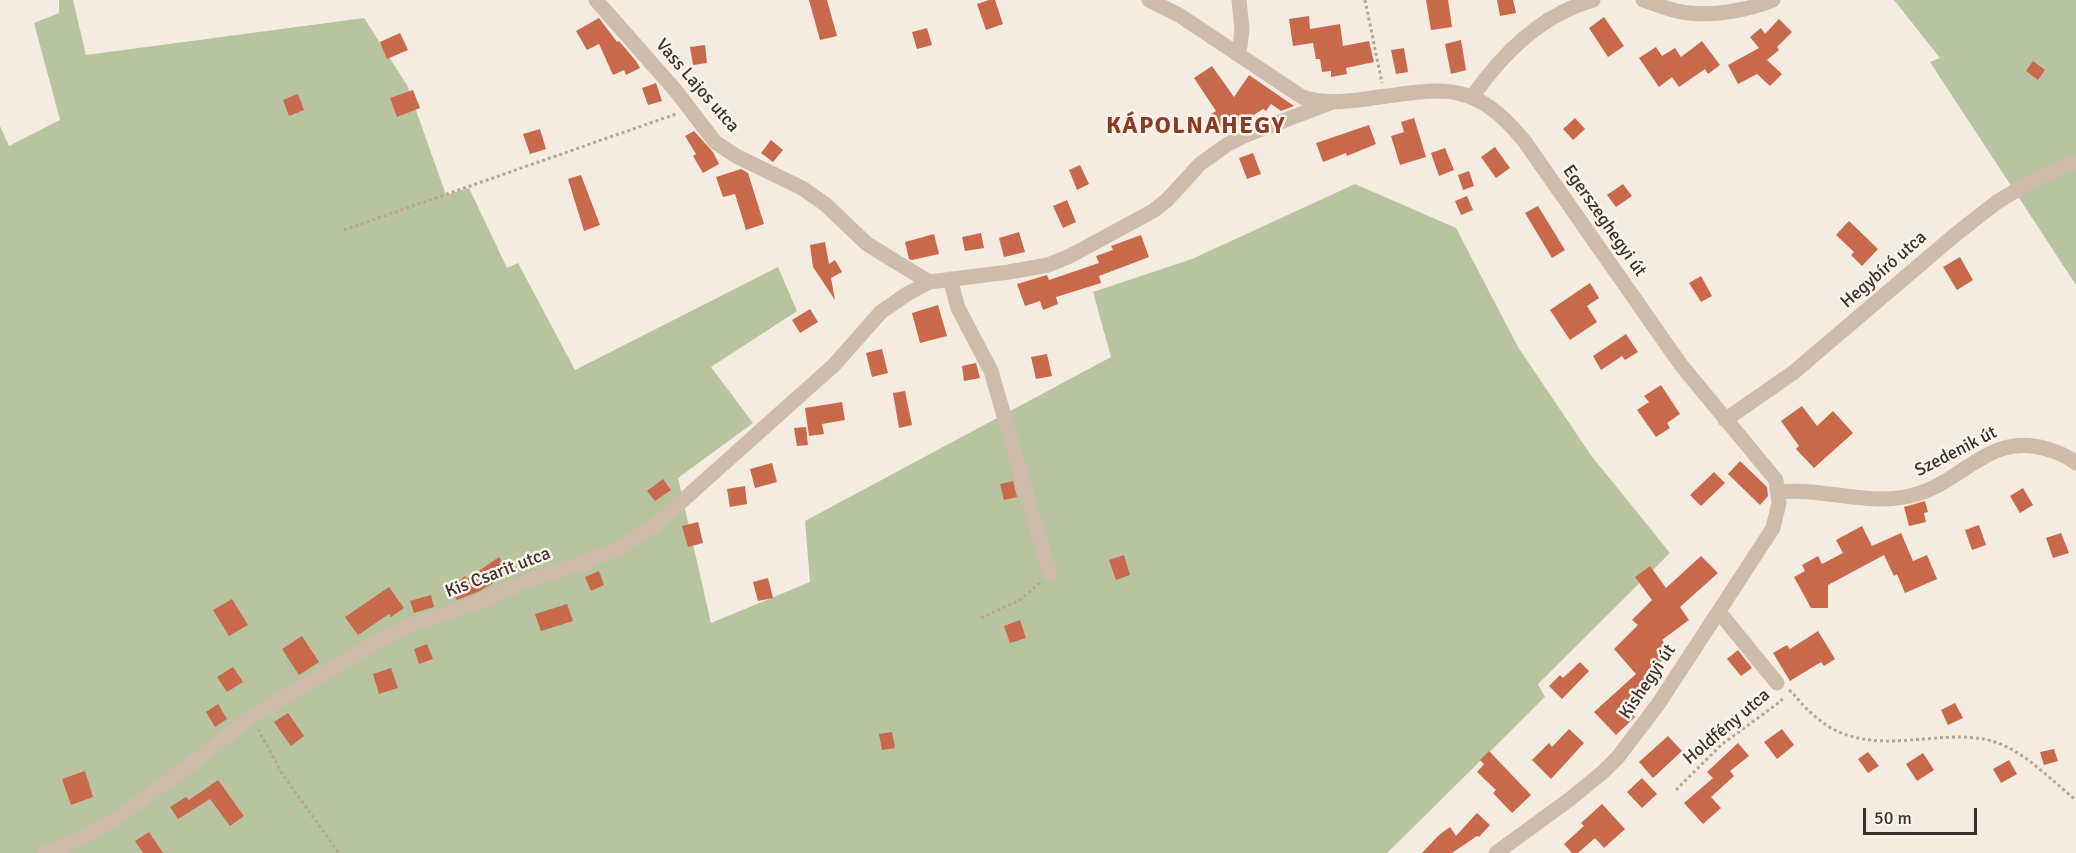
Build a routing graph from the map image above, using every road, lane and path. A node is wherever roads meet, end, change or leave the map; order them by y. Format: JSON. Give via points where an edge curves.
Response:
{"nodes":[{"id":1,"x":596,"y":0,"type":"edge"},
{"id":2,"x":1149,"y":0,"type":"edge"},
{"id":3,"x":1239,"y":0,"type":"edge"},
{"id":4,"x":1365,"y":0,"type":"edge"},
{"id":5,"x":1593,"y":0,"type":"edge"},
{"id":6,"x":1643,"y":0,"type":"edge"},
{"id":7,"x":1773,"y":0,"type":"edge"},
{"id":8,"x":1239,"y":55,"type":"junction"},
{"id":9,"x":1385,"y":96,"type":"junction"},
{"id":10,"x":1472,"y":97,"type":"junction"},
{"id":11,"x":1330,"y":103,"type":"junction"},
{"id":12,"x":689,"y":110,"type":"junction"},
{"id":13,"x":2076,"y":161,"type":"edge"},
{"id":14,"x":344,"y":230,"type":"dead end"},
{"id":15,"x":950,"y":279,"type":"junction"},
{"id":16,"x":929,"y":282,"type":"junction"},
{"id":17,"x":1725,"y":420,"type":"junction"},
{"id":18,"x":2076,"y":463,"type":"edge"},
{"id":19,"x":1778,"y":492,"type":"junction"},
{"id":20,"x":1050,"y":574,"type":"joint"},
{"id":21,"x":1719,"y":612,"type":"junction"},
{"id":22,"x":981,"y":618,"type":"dead end"},
{"id":23,"x":1777,"y":683,"type":"junction"},
{"id":24,"x":251,"y":717,"type":"junction"},
{"id":25,"x":1676,"y":790,"type":"dead end"},
{"id":26,"x":2076,"y":800,"type":"edge"},
{"id":27,"x":45,"y":853,"type":"edge"},
{"id":28,"x":339,"y":853,"type":"edge"},
{"id":29,"x":1496,"y":853,"type":"edge"}],
"edges":[{"from":1,"to":12,"type":"street","name":"Vass Lajos utca"},
{"from":2,"to":8,"type":"street","name":"Egerszeghegyi út"},
{"from":3,"to":8,"type":"street"},
{"from":4,"to":9,"type":"path"},
{"from":5,"to":10,"type":"street","via":[[1544,21],[1529,33],[1488,74]]},
{"from":6,"to":7,"type":"street","via":[[1673,10],[1709,14]]},
{"from":8,"to":11,"type":"street","name":"Egerszeghegyi út","via":[[1302,96]]},
{"from":9,"to":10,"type":"street","name":"Egerszeghegyi út","via":[[1445,90]]},
{"from":9,"to":11,"type":"street","name":"Egerszeghegyi út"},
{"from":10,"to":17,"type":"street","name":"Egerszeghegyi út","via":[[1491,106],[1525,142],[1647,319]]},
{"from":11,"to":15,"type":"street","name":"Egerszeghegyi út","via":[[1228,144],[1200,164],[1153,211],[1070,256],[1048,265]]},
{"from":12,"to":14,"type":"path"},
{"from":12,"to":16,"type":"street","name":"Vass Lajos utca","via":[[715,142],[802,188],[867,244]]},
{"from":13,"to":17,"type":"street","name":"Hegybíró utca","via":[[1997,202],[1794,372]]},
{"from":15,"to":16,"type":"street","name":"Egerszeghegyi út"},
{"from":15,"to":20,"type":"street","via":[[958,308],[991,371]]},
{"from":16,"to":24,"type":"street","name":"Kis Csarit utca","via":[[881,312],[834,365],[637,538],[586,562],[412,625]]},
{"from":17,"to":19,"type":"street","name":"Egerszeghegyi út","via":[[1769,470]]},
{"from":18,"to":19,"type":"street","name":"Szedenik út","via":[[2053,451],[2020,444],[1996,450],[1930,490],[1907,497],[1857,499],[1796,490]]},
{"from":19,"to":21,"type":"street","name":"Kishegyi út","via":[[1778,514],[1773,528]]},
{"from":20,"to":22,"type":"path","via":[[1020,600]]},
{"from":21,"to":23,"type":"street"},
{"from":21,"to":29,"type":"street","name":"Kishegyi út","via":[[1618,757],[1570,799]]},
{"from":23,"to":25,"type":"path","name":"Holdfény utca","via":[[1785,693],[1781,701],[1721,745]]},
{"from":23,"to":26,"type":"path","via":[[1792,692],[1814,716],[1848,736],[1899,742],[1978,737],[2003,745]]},
{"from":24,"to":27,"type":"street","name":"Kis Csarit utca","via":[[117,818]]},
{"from":24,"to":28,"type":"path","via":[[283,775]]}]}
